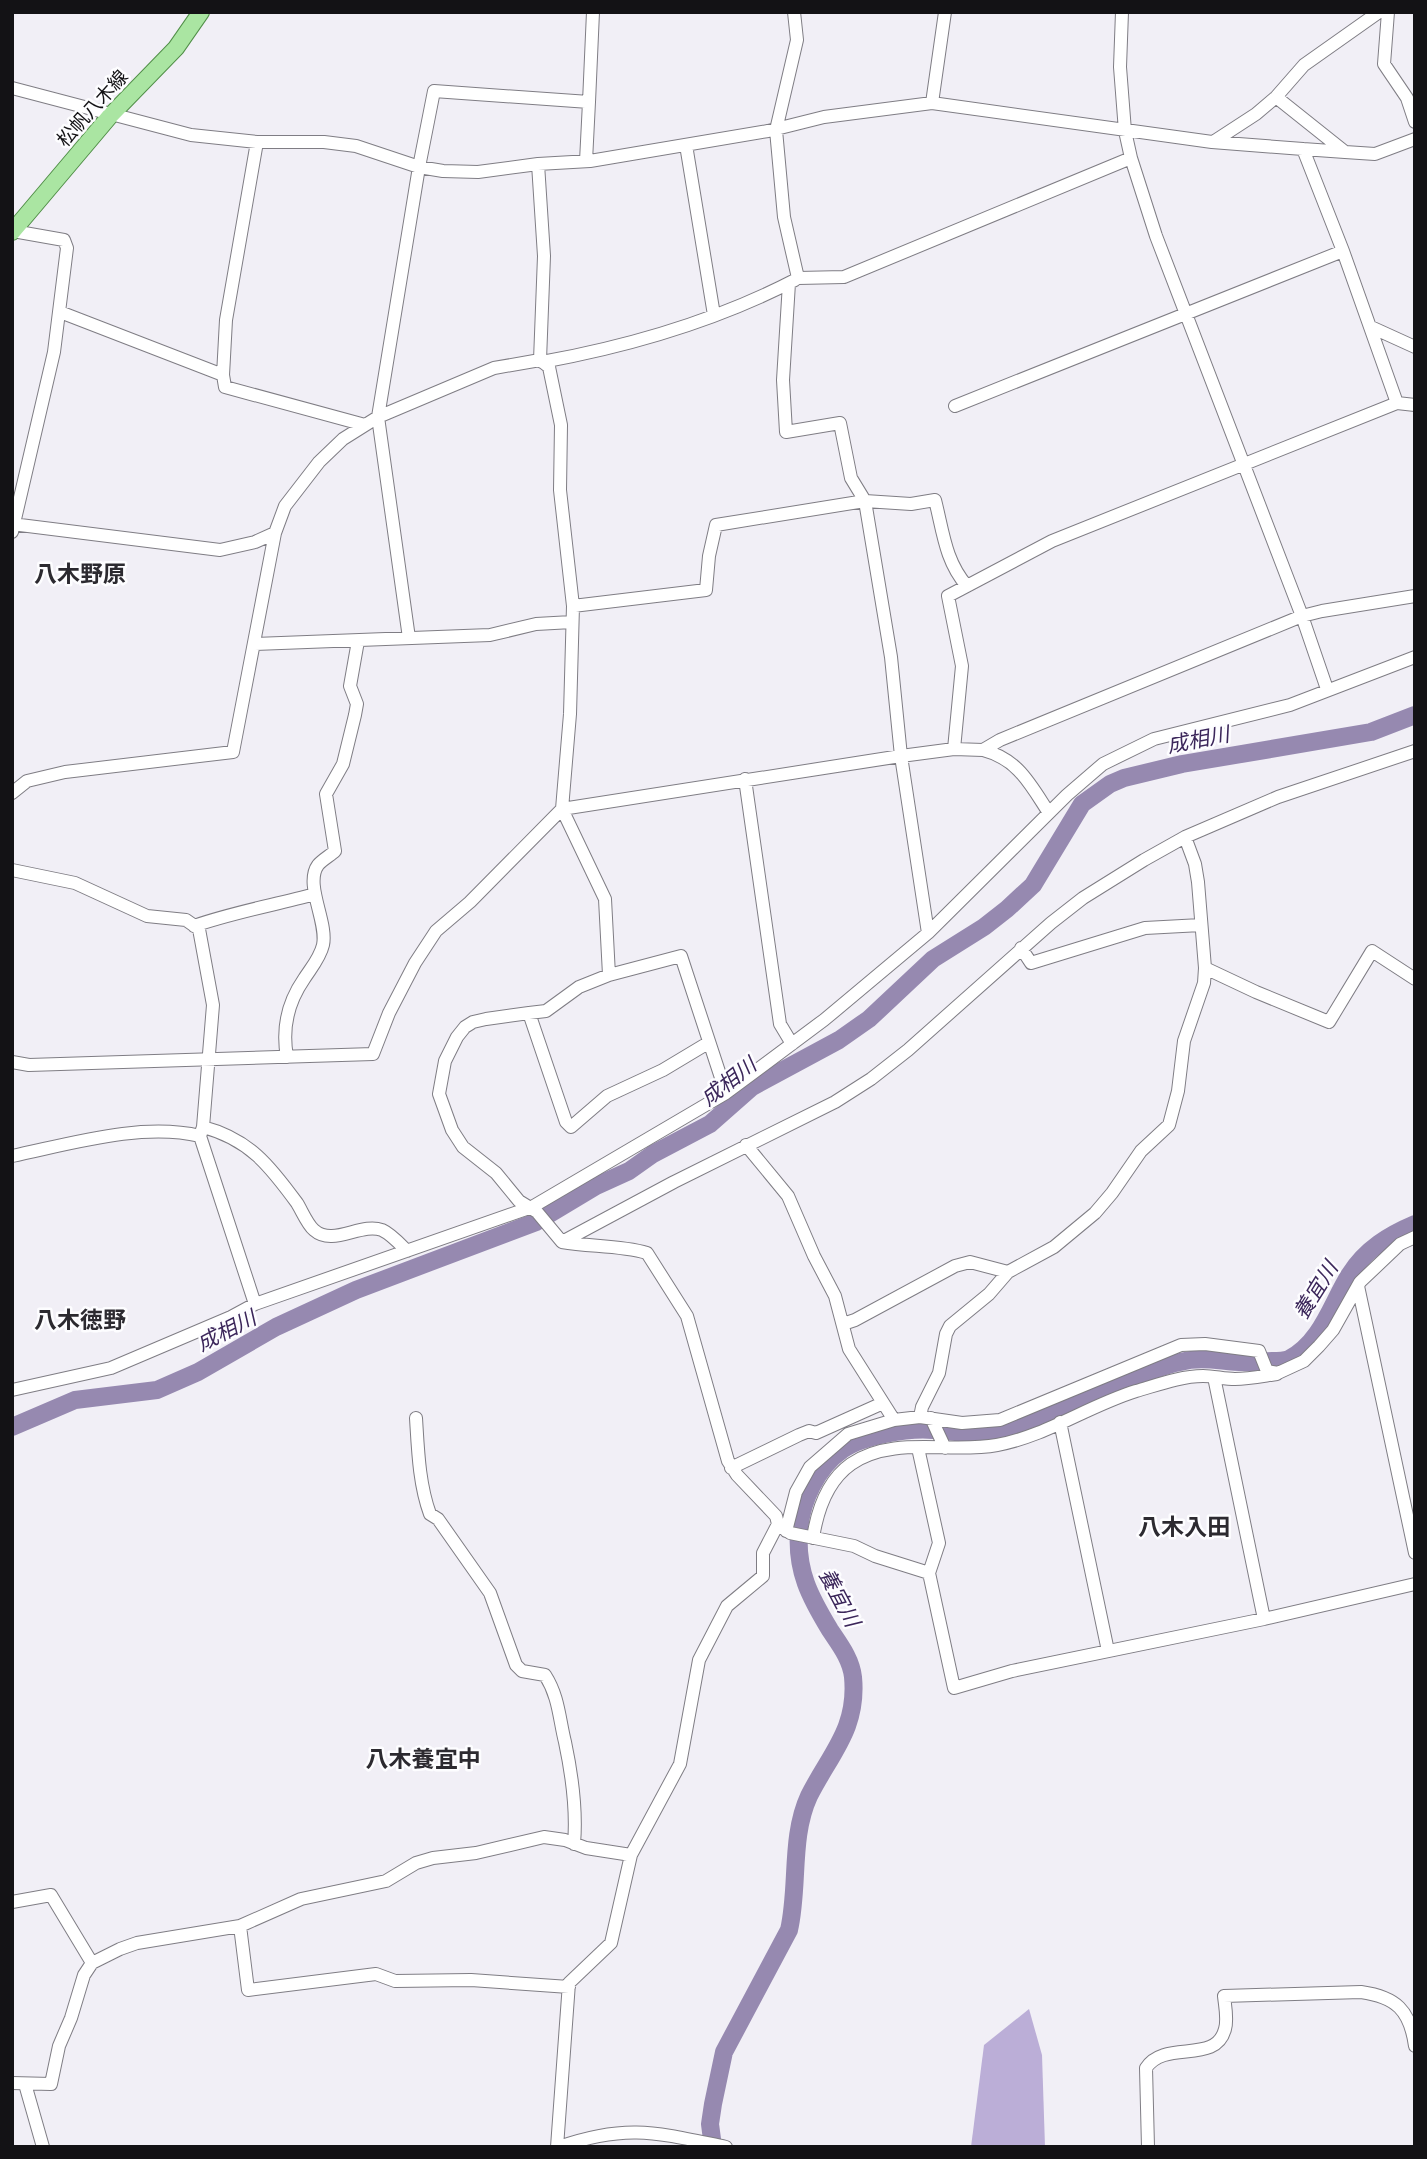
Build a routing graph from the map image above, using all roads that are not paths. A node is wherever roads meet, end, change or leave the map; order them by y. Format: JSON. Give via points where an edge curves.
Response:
{"nodes":[{"id":1,"x":201,"y":12,"type":"edge"},
{"id":2,"x":593,"y":12,"type":"edge"},
{"id":3,"x":794,"y":12,"type":"edge"},
{"id":4,"x":945,"y":12,"type":"edge"},
{"id":5,"x":1122,"y":12,"type":"edge"},
{"id":6,"x":1378,"y":12,"type":"edge"},
{"id":7,"x":1388,"y":12,"type":"edge"},
{"id":8,"x":12,"y":88,"type":"edge"},
{"id":9,"x":1276,"y":97,"type":"junction"},
{"id":10,"x":589,"y":102,"type":"junction"},
{"id":11,"x":932,"y":103,"type":"junction"},
{"id":12,"x":110,"y":116,"type":"junction"},
{"id":13,"x":1415,"y":122,"type":"edge"},
{"id":14,"x":776,"y":130,"type":"junction"},
{"id":15,"x":1125,"y":131,"type":"junction"},
{"id":16,"x":1415,"y":139,"type":"edge"},
{"id":17,"x":257,"y":142,"type":"junction"},
{"id":18,"x":1212,"y":142,"type":"junction"},
{"id":19,"x":686,"y":145,"type":"junction"},
{"id":20,"x":1303,"y":149,"type":"junction"},
{"id":21,"x":1345,"y":152,"type":"junction"},
{"id":22,"x":1131,"y":158,"type":"junction"},
{"id":23,"x":586,"y":161,"type":"junction"},
{"id":24,"x":538,"y":164,"type":"junction"},
{"id":25,"x":419,"y":167,"type":"junction"},
{"id":26,"x":13,"y":231,"type":"edge"},
{"id":27,"x":1343,"y":251,"type":"junction"},
{"id":28,"x":793,"y":280,"type":"junction"},
{"id":29,"x":60,"y":312,"type":"junction"},
{"id":30,"x":1185,"y":313,"type":"junction"},
{"id":31,"x":714,"y":315,"type":"junction"},
{"id":32,"x":1370,"y":327,"type":"junction"},
{"id":33,"x":1415,"y":346,"type":"edge"},
{"id":34,"x":541,"y":361,"type":"junction"},
{"id":35,"x":223,"y":375,"type":"junction"},
{"id":36,"x":1397,"y":403,"type":"junction"},
{"id":37,"x":1415,"y":405,"type":"edge"},
{"id":38,"x":955,"y":406,"type":"dead end"},
{"id":39,"x":378,"y":416,"type":"junction"},
{"id":40,"x":365,"y":425,"type":"junction"},
{"id":41,"x":1243,"y":464,"type":"junction"},
{"id":42,"x":865,"y":501,"type":"junction"},
{"id":43,"x":13,"y":527,"type":"edge"},
{"id":44,"x":275,"y":533,"type":"junction"},
{"id":45,"x":967,"y":586,"type":"junction"},
{"id":46,"x":1415,"y":596,"type":"edge"},
{"id":47,"x":573,"y":606,"type":"junction"},
{"id":48,"x":1302,"y":616,"type":"junction"},
{"id":49,"x":572,"y":622,"type":"junction"},
{"id":50,"x":409,"y":639,"type":"junction"},
{"id":51,"x":358,"y":641,"type":"junction"},
{"id":52,"x":255,"y":644,"type":"junction"},
{"id":53,"x":1415,"y":657,"type":"edge"},
{"id":54,"x":1327,"y":689,"type":"junction"},
{"id":55,"x":954,"y":749,"type":"junction"},
{"id":56,"x":983,"y":750,"type":"junction"},
{"id":57,"x":1415,"y":751,"type":"edge"},
{"id":58,"x":901,"y":755,"type":"junction"},
{"id":59,"x":745,"y":779,"type":"junction"},
{"id":60,"x":12,"y":793,"type":"edge"},
{"id":61,"x":562,"y":809,"type":"junction"},
{"id":62,"x":1049,"y":813,"type":"junction"},
{"id":63,"x":1185,"y":837,"type":"junction"},
{"id":64,"x":12,"y":870,"type":"edge"},
{"id":65,"x":315,"y":894,"type":"junction"},
{"id":66,"x":1201,"y":925,"type":"junction"},
{"id":67,"x":194,"y":926,"type":"junction"},
{"id":68,"x":928,"y":933,"type":"junction"},
{"id":69,"x":1021,"y":948,"type":"junction"},
{"id":70,"x":1205,"y":968,"type":"junction"},
{"id":71,"x":610,"y":975,"type":"junction"},
{"id":72,"x":1415,"y":979,"type":"edge"},
{"id":73,"x":529,"y":1013,"type":"junction"},
{"id":74,"x":708,"y":1043,"type":"junction"},
{"id":75,"x":792,"y":1044,"type":"junction"},
{"id":76,"x":287,"y":1057,"type":"junction"},
{"id":77,"x":209,"y":1060,"type":"junction"},
{"id":78,"x":12,"y":1062,"type":"edge"},
{"id":79,"x":726,"y":1093,"type":"junction"},
{"id":80,"x":202,"y":1132,"type":"junction"},
{"id":81,"x":746,"y":1145,"type":"junction"},
{"id":82,"x":12,"y":1156,"type":"edge"},
{"id":83,"x":534,"y":1210,"type":"junction"},
{"id":84,"x":1415,"y":1237,"type":"edge"},
{"id":85,"x":559,"y":1239,"type":"junction"},
{"id":86,"x":407,"y":1251,"type":"junction"},
{"id":87,"x":1008,"y":1272,"type":"junction"},
{"id":88,"x":1358,"y":1286,"type":"junction"},
{"id":89,"x":255,"y":1304,"type":"junction"},
{"id":90,"x":843,"y":1324,"type":"junction"},
{"id":91,"x":1272,"y":1372,"type":"junction"},
{"id":92,"x":1214,"y":1377,"type":"junction"},
{"id":93,"x":12,"y":1390,"type":"edge"},
{"id":94,"x":883,"y":1404,"type":"junction"},
{"id":95,"x":416,"y":1418,"type":"dead end"},
{"id":96,"x":928,"y":1419,"type":"junction"},
{"id":97,"x":894,"y":1420,"type":"junction"},
{"id":98,"x":1060,"y":1422,"type":"junction"},
{"id":99,"x":918,"y":1448,"type":"junction"},
{"id":100,"x":945,"y":1448,"type":"junction"},
{"id":101,"x":731,"y":1468,"type":"junction"},
{"id":102,"x":784,"y":1529,"type":"junction"},
{"id":103,"x":813,"y":1538,"type":"junction"},
{"id":104,"x":1415,"y":1553,"type":"edge"},
{"id":105,"x":929,"y":1573,"type":"junction"},
{"id":106,"x":1415,"y":1584,"type":"edge"},
{"id":107,"x":1264,"y":1619,"type":"junction"},
{"id":108,"x":1108,"y":1651,"type":"junction"},
{"id":109,"x":574,"y":1844,"type":"junction"},
{"id":110,"x":631,"y":1855,"type":"junction"},
{"id":111,"x":12,"y":1902,"type":"edge"},
{"id":112,"x":240,"y":1926,"type":"junction"},
{"id":113,"x":92,"y":1963,"type":"junction"},
{"id":114,"x":569,"y":1987,"type":"junction"},
{"id":115,"x":1415,"y":2046,"type":"edge"},
{"id":116,"x":18,"y":2084,"type":"edge"},
{"id":117,"x":693,"y":2143,"type":"edge"},
{"id":118,"x":725,"y":2146,"type":"edge"},
{"id":119,"x":43,"y":2147,"type":"edge"},
{"id":120,"x":558,"y":2147,"type":"edge"},
{"id":121,"x":1148,"y":2147,"type":"edge"}],
"edges":[{"from":1,"to":12,"type":"main road","name":"松帆八木線","via":[[176,48]]},
{"from":2,"to":10,"type":"street"},
{"from":3,"to":14,"type":"street","via":[[797,40]]},
{"from":4,"to":11,"type":"street"},
{"from":5,"to":15,"type":"street"},
{"from":6,"to":9,"type":"street","via":[[1304,65]]},
{"from":7,"to":13,"type":"street","via":[[1384,64],[1407,98]]},
{"from":8,"to":12,"type":"street"},
{"from":9,"to":18,"type":"street"},
{"from":9,"to":21,"type":"street"},
{"from":10,"to":23,"type":"street"},
{"from":10,"to":25,"type":"street","via":[[434,92]]},
{"from":11,"to":14,"type":"street","via":[[824,117]]},
{"from":11,"to":15,"type":"street"},
{"from":12,"to":17,"type":"street","via":[[191,135]]},
{"from":12,"to":26,"type":"main road","name":"松帆八木線"},
{"from":14,"to":19,"type":"street"},
{"from":14,"to":28,"type":"street"},
{"from":15,"to":18,"type":"street"},
{"from":15,"to":22,"type":"street"},
{"from":16,"to":21,"type":"street","via":[[1375,154]]},
{"from":17,"to":25,"type":"street","via":[[356,146]]},
{"from":17,"to":35,"type":"street","via":[[226,320]]},
{"from":18,"to":20,"type":"street"},
{"from":19,"to":23,"type":"street"},
{"from":19,"to":31,"type":"street"},
{"from":20,"to":21,"type":"street"},
{"from":20,"to":27,"type":"street"},
{"from":22,"to":28,"type":"street","via":[[844,277]]},
{"from":22,"to":30,"type":"street"},
{"from":23,"to":24,"type":"street"},
{"from":24,"to":25,"type":"street","via":[[478,172]]},
{"from":24,"to":34,"type":"street","via":[[544,256]]},
{"from":25,"to":39,"type":"street"},
{"from":26,"to":29,"type":"street","via":[[64,240]]},
{"from":27,"to":30,"type":"street"},
{"from":27,"to":32,"type":"street"},
{"from":28,"to":31,"type":"street"},
{"from":28,"to":42,"type":"street","via":[[783,380],[786,432],[840,423],[851,478]]},
{"from":29,"to":35,"type":"street"},
{"from":29,"to":43,"type":"street"},
{"from":30,"to":38,"type":"street"},
{"from":30,"to":41,"type":"street"},
{"from":31,"to":34,"type":"street","via":[[630,343]]},
{"from":32,"to":33,"type":"street"},
{"from":32,"to":36,"type":"street"},
{"from":34,"to":39,"type":"street","via":[[494,368]]},
{"from":34,"to":47,"type":"street","via":[[549,367],[561,425],[560,490]]},
{"from":35,"to":40,"type":"street","via":[[225,387]]},
{"from":36,"to":37,"type":"street"},
{"from":36,"to":41,"type":"street"},
{"from":39,"to":40,"type":"street"},
{"from":39,"to":50,"type":"street"},
{"from":40,"to":44,"type":"street","via":[[319,462],[285,506]]},
{"from":41,"to":45,"type":"street","via":[[1052,541]]},
{"from":41,"to":48,"type":"street"},
{"from":42,"to":45,"type":"street","via":[[911,504],[935,500],[948,557]]},
{"from":42,"to":47,"type":"street","via":[[716,525],[706,590]]},
{"from":42,"to":58,"type":"street","via":[[891,657]]},
{"from":43,"to":44,"type":"street","via":[[220,551]]},
{"from":44,"to":52,"type":"street"},
{"from":45,"to":55,"type":"street","via":[[948,596],[962,666]]},
{"from":46,"to":48,"type":"street"},
{"from":47,"to":49,"type":"street"},
{"from":48,"to":54,"type":"street"},
{"from":48,"to":56,"type":"street"},
{"from":49,"to":50,"type":"street","via":[[536,624],[490,635]]},
{"from":49,"to":61,"type":"street"},
{"from":50,"to":51,"type":"street"},
{"from":51,"to":52,"type":"street"},
{"from":51,"to":65,"type":"street","via":[[351,680],[355,715],[343,764],[327,794],[335,851],[318,864]]},
{"from":52,"to":60,"type":"street","via":[[233,752],[65,772],[27,781]]},
{"from":53,"to":54,"type":"street"},
{"from":54,"to":62,"type":"street","via":[[1290,705],[1154,739],[1103,764]]},
{"from":55,"to":56,"type":"street"},
{"from":55,"to":58,"type":"street"},
{"from":56,"to":62,"type":"street","via":[[1009,760]]},
{"from":57,"to":63,"type":"street","via":[[1278,797]]},
{"from":58,"to":59,"type":"street"},
{"from":58,"to":68,"type":"street"},
{"from":59,"to":61,"type":"street"},
{"from":59,"to":75,"type":"street","via":[[780,1024]]},
{"from":61,"to":71,"type":"street","via":[[605,899]]},
{"from":61,"to":76,"type":"street","via":[[436,930],[389,1013],[373,1054]]},
{"from":62,"to":68,"type":"street"},
{"from":63,"to":66,"type":"street","via":[[1197,873]]},
{"from":63,"to":69,"type":"street","via":[[1083,898]]},
{"from":64,"to":67,"type":"street","via":[[75,883],[148,916],[186,920]]},
{"from":65,"to":67,"type":"street"},
{"from":65,"to":76,"type":"street","via":[[323,946],[290,1008]]},
{"from":66,"to":69,"type":"street","via":[[1145,928],[1031,962]]},
{"from":66,"to":70,"type":"street"},
{"from":67,"to":77,"type":"street","via":[[199,929],[213,1005]]},
{"from":68,"to":75,"type":"street"},
{"from":69,"to":81,"type":"street","via":[[871,1079],[835,1102]]},
{"from":70,"to":72,"type":"street","via":[[1329,1022],[1372,951]]},
{"from":70,"to":87,"type":"street","via":[[1184,1041],[1169,1125],[1142,1151],[1095,1213],[1054,1247]]},
{"from":71,"to":73,"type":"street","via":[[579,987],[546,1011]]},
{"from":71,"to":74,"type":"street","via":[[681,956]]},
{"from":73,"to":74,"type":"street","via":[[571,1127],[607,1096]]},
{"from":73,"to":83,"type":"street","via":[[465,1027],[446,1061],[439,1094],[463,1147]]},
{"from":74,"to":79,"type":"street"},
{"from":75,"to":79,"type":"street"},
{"from":76,"to":77,"type":"street"},
{"from":77,"to":78,"type":"street"},
{"from":77,"to":80,"type":"street"},
{"from":79,"to":83,"type":"street"},
{"from":80,"to":82,"type":"street","via":[[131,1133]]},
{"from":80,"to":86,"type":"street","via":[[230,1136],[251,1149],[273,1170],[314,1231],[330,1236],[375,1228]]},
{"from":80,"to":89,"type":"street"},
{"from":81,"to":85,"type":"street"},
{"from":81,"to":90,"type":"street","via":[[788,1196],[835,1296]]},
{"from":83,"to":85,"type":"street"},
{"from":83,"to":86,"type":"street"},
{"from":84,"to":88,"type":"street","via":[[1400,1244]]},
{"from":85,"to":101,"type":"street","via":[[647,1253],[687,1316]]},
{"from":86,"to":89,"type":"street"},
{"from":87,"to":90,"type":"street","via":[[970,1262],[955,1266]]},
{"from":87,"to":96,"type":"street","via":[[950,1326],[939,1373],[922,1407]]},
{"from":88,"to":91,"type":"street","via":[[1333,1330],[1304,1362]]},
{"from":88,"to":104,"type":"street"},
{"from":89,"to":93,"type":"street","via":[[111,1368]]},
{"from":90,"to":94,"type":"street","via":[[849,1349]]},
{"from":91,"to":92,"type":"street","via":[[1243,1379]]},
{"from":91,"to":96,"type":"street","via":[[1259,1351],[1181,1345],[1000,1420],[962,1423]]},
{"from":92,"to":98,"type":"street","via":[[1189,1377],[1134,1392]]},
{"from":92,"to":107,"type":"street"},
{"from":94,"to":97,"type":"street"},
{"from":94,"to":101,"type":"street","via":[[816,1433],[799,1435]]},
{"from":95,"to":109,"type":"street","via":[[420,1473],[430,1514],[490,1593],[516,1665],[522,1671],[545,1675],[559,1703],[570,1760]]},
{"from":96,"to":97,"type":"street"},
{"from":96,"to":100,"type":"street"},
{"from":97,"to":102,"type":"street","via":[[848,1434],[819,1457],[796,1492]]},
{"from":98,"to":100,"type":"street","via":[[996,1446]]},
{"from":98,"to":108,"type":"street"},
{"from":99,"to":100,"type":"street"},
{"from":99,"to":103,"type":"street","via":[[891,1449],[849,1465],[828,1492]]},
{"from":99,"to":105,"type":"street","via":[[939,1544]]},
{"from":101,"to":102,"type":"street"},
{"from":102,"to":103,"type":"street"},
{"from":102,"to":110,"type":"street","via":[[763,1553],[763,1576],[727,1606],[699,1660],[680,1764]]},
{"from":103,"to":105,"type":"street","via":[[854,1546]]},
{"from":105,"to":108,"type":"street","via":[[954,1688]]},
{"from":106,"to":107,"type":"street"},
{"from":107,"to":108,"type":"street"},
{"from":109,"to":110,"type":"street"},
{"from":109,"to":112,"type":"street","via":[[544,1837],[476,1853],[433,1857],[386,1881],[301,1899]]},
{"from":110,"to":114,"type":"street","via":[[611,1943]]},
{"from":111,"to":113,"type":"street","via":[[51,1895]]},
{"from":112,"to":113,"type":"street","via":[[137,1943]]},
{"from":112,"to":114,"type":"street","via":[[248,1990],[376,1974],[395,1981],[471,1980]]},
{"from":113,"to":116,"type":"street","via":[[59,2046],[51,2084]]},
{"from":114,"to":120,"type":"street"},
{"from":115,"to":121,"type":"street","via":[[1405,2013],[1379,1994],[1224,1996],[1226,2022],[1219,2040],[1201,2050],[1159,2055],[1146,2068]]},
{"from":116,"to":119,"type":"street"},
{"from":117,"to":118,"type":"street"},
{"from":117,"to":120,"type":"street","via":[[656,2133],[623,2132]]}]}
